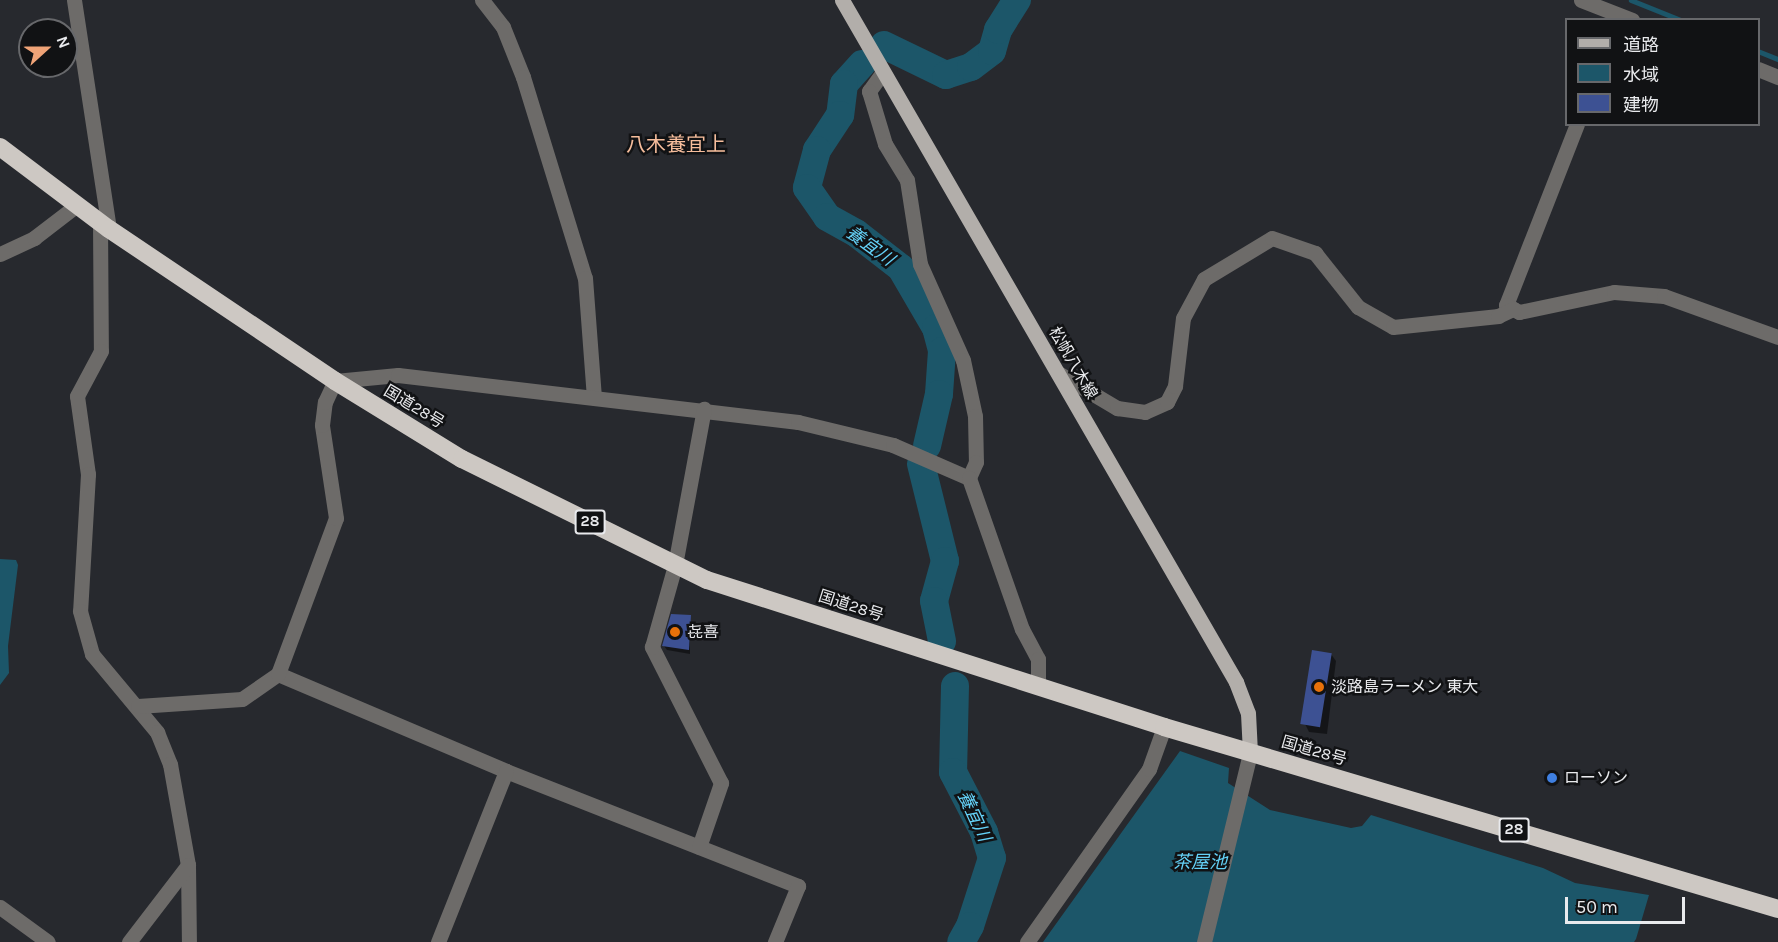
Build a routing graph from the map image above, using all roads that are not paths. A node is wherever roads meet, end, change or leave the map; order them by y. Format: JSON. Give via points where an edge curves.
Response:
{"nodes":[{"id":1,"x":74,"y":0,"type":"edge"},
{"id":2,"x":482,"y":0,"type":"edge"},
{"id":3,"x":842,"y":0,"type":"edge"},
{"id":4,"x":1581,"y":0,"type":"edge"},
{"id":5,"x":1624,"y":13,"type":"edge"},
{"id":6,"x":1760,"y":70,"type":"edge"},
{"id":7,"x":883,"y":72,"type":"junction"},
{"id":8,"x":1778,"y":77,"type":"edge"},
{"id":9,"x":1576,"y":126,"type":"edge"},
{"id":10,"x":0,"y":147,"type":"edge"},
{"id":11,"x":77,"y":205,"type":"junction"},
{"id":12,"x":104,"y":226,"type":"junction"},
{"id":13,"x":0,"y":254,"type":"edge"},
{"id":14,"x":1513,"y":309,"type":"junction"},
{"id":15,"x":1778,"y":337,"type":"edge"},
{"id":16,"x":1058,"y":373,"type":"junction"},
{"id":17,"x":335,"y":381,"type":"junction"},
{"id":18,"x":594,"y":398,"type":"junction"},
{"id":19,"x":704,"y":409,"type":"junction"},
{"id":20,"x":969,"y":478,"type":"junction"},
{"id":21,"x":675,"y":565,"type":"junction"},
{"id":22,"x":278,"y":674,"type":"junction"},
{"id":23,"x":1038,"y":686,"type":"junction"},
{"id":24,"x":138,"y":706,"type":"junction"},
{"id":25,"x":1164,"y":727,"type":"junction"},
{"id":26,"x":1250,"y":753,"type":"junction"},
{"id":27,"x":506,"y":771,"type":"junction"},
{"id":28,"x":699,"y":848,"type":"junction"},
{"id":29,"x":188,"y":865,"type":"junction"},
{"id":30,"x":0,"y":907,"type":"edge"},
{"id":31,"x":1778,"y":909,"type":"edge"},
{"id":32,"x":48,"y":942,"type":"edge"},
{"id":33,"x":129,"y":942,"type":"edge"},
{"id":34,"x":189,"y":942,"type":"edge"},
{"id":35,"x":438,"y":942,"type":"edge"},
{"id":36,"x":775,"y":942,"type":"edge"},
{"id":37,"x":1027,"y":942,"type":"edge"},
{"id":38,"x":1204,"y":942,"type":"edge"}],
"edges":[{"from":1,"to":12,"type":"street"},
{"from":2,"to":18,"type":"street","via":[[503,27],[523,77],[585,278]]},
{"from":3,"to":7,"type":"main road","name":"松帆八木線"},
{"from":4,"to":5,"type":"street"},
{"from":6,"to":8,"type":"street"},
{"from":7,"to":16,"type":"main road","name":"松帆八木線"},
{"from":7,"to":20,"type":"street","via":[[869,91],[873,108],[885,144],[907,180],[920,264],[963,360],[975,416],[976,462]]},
{"from":9,"to":14,"type":"street","via":[[1506,305]]},
{"from":10,"to":11,"type":"highway","name":"国道28号","number":"28"},
{"from":11,"to":12,"type":"highway","name":"国道28号","number":"28"},
{"from":11,"to":13,"type":"street","via":[[34,238]]},
{"from":12,"to":17,"type":"highway","name":"国道28号","number":"28"},
{"from":12,"to":24,"type":"street","via":[[101,351],[77,396],[88,474],[80,611],[92,654]]},
{"from":14,"to":15,"type":"street","via":[[1519,312],[1614,292],[1664,296]]},
{"from":14,"to":16,"type":"street","via":[[1498,316],[1393,327],[1358,307],[1315,253],[1272,238],[1204,279],[1183,318],[1175,386],[1167,402],[1145,412],[1117,408]]},
{"from":16,"to":26,"type":"main road","name":"松帆八木線","via":[[1236,682],[1248,713]]},
{"from":17,"to":18,"type":"street","via":[[398,375]]},
{"from":17,"to":21,"type":"highway","name":"国道28号","number":"28","via":[[462,459]]},
{"from":17,"to":22,"type":"street","via":[[321,419],[336,518]]},
{"from":18,"to":19,"type":"street"},
{"from":19,"to":20,"type":"street","via":[[798,422],[894,445]]},
{"from":19,"to":21,"type":"street"},
{"from":20,"to":23,"type":"street","via":[[1022,628],[1038,659]]},
{"from":21,"to":23,"type":"highway","name":"国道28号","number":"28","via":[[707,580]]},
{"from":21,"to":28,"type":"street","via":[[652,647],[721,783]]},
{"from":22,"to":24,"type":"street","via":[[242,699]]},
{"from":22,"to":27,"type":"street"},
{"from":23,"to":25,"type":"highway","name":"国道28号","number":"28"},
{"from":24,"to":29,"type":"street","via":[[157,732],[170,764]]},
{"from":25,"to":26,"type":"highway","name":"国道28号","number":"28"},
{"from":25,"to":37,"type":"street","via":[[1149,769]]},
{"from":26,"to":31,"type":"highway","name":"国道28号","number":"28"},
{"from":26,"to":38,"type":"street"},
{"from":27,"to":28,"type":"street"},
{"from":27,"to":35,"type":"street"},
{"from":28,"to":36,"type":"street","via":[[798,886]]},
{"from":29,"to":33,"type":"street"},
{"from":29,"to":34,"type":"street"},
{"from":30,"to":32,"type":"street"}]}
